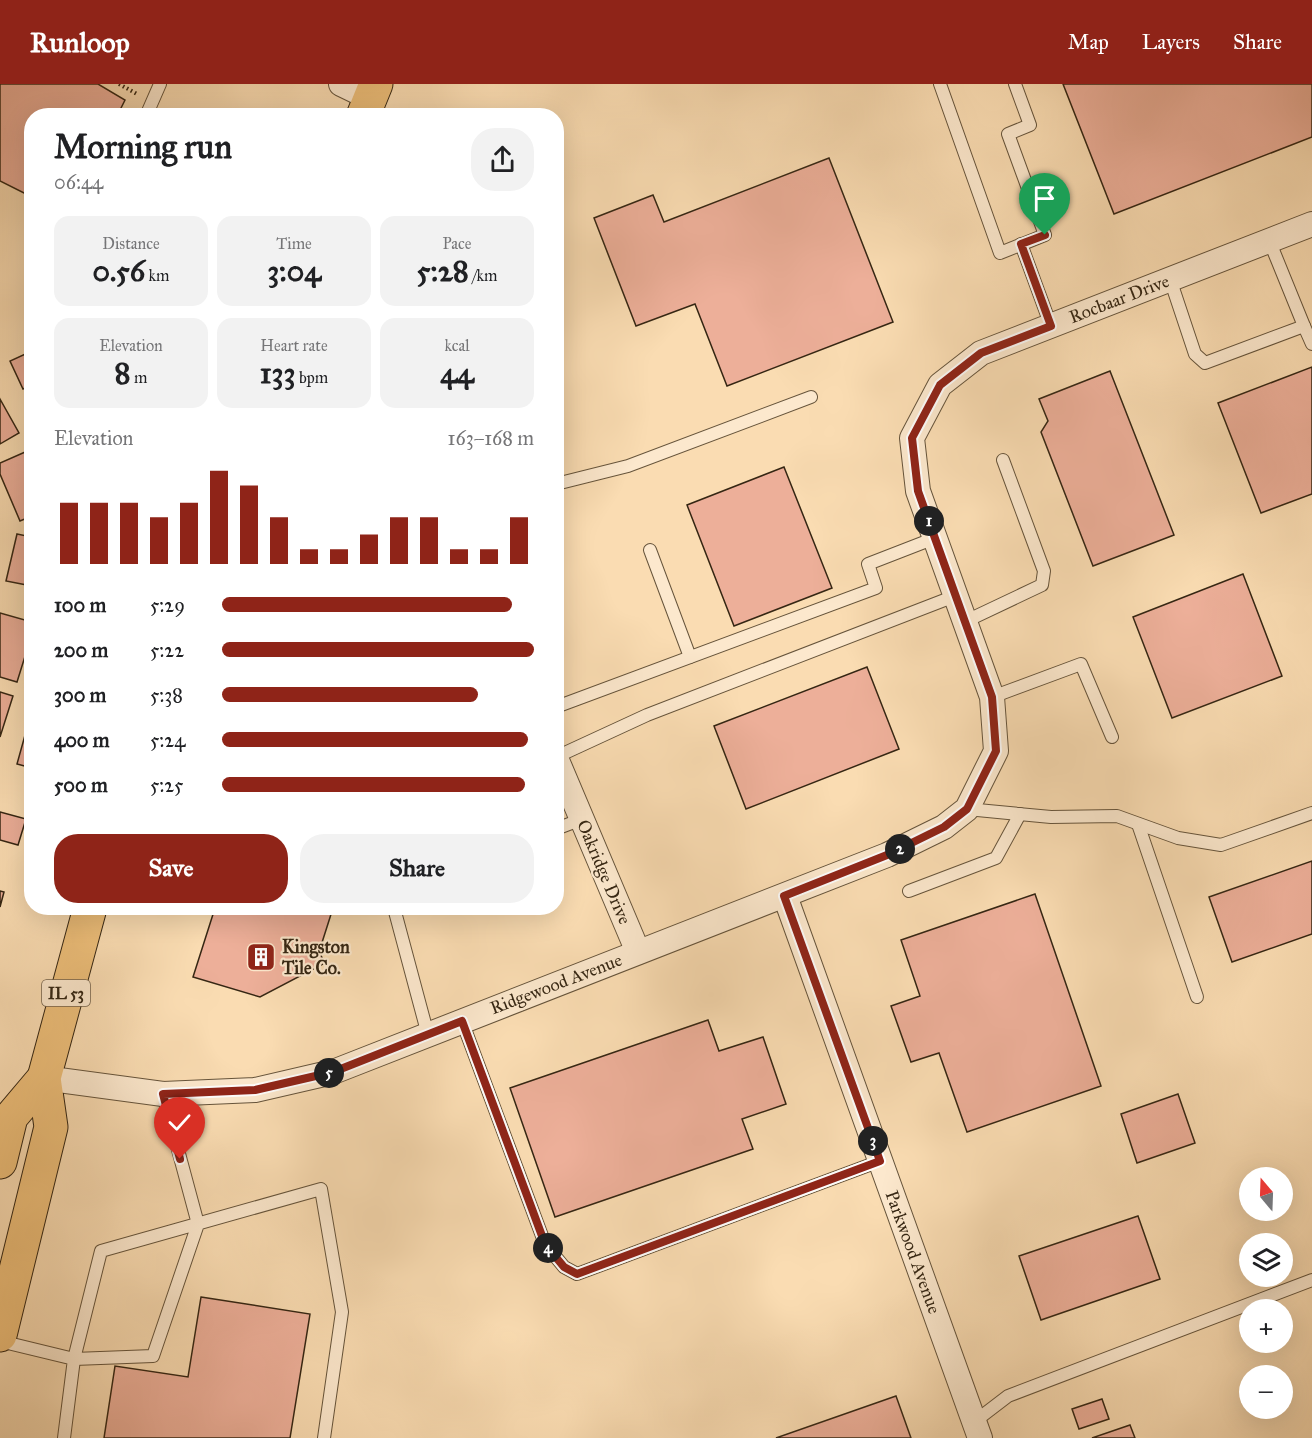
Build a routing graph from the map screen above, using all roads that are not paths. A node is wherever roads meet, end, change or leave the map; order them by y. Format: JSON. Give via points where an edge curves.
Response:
{"nodes":[{"id":1,"x":160,"y":84,"type":"edge"},
{"id":2,"x":341,"y":84,"type":"edge"},
{"id":3,"x":940,"y":84,"type":"edge"},
{"id":4,"x":1015,"y":84,"type":"edge"},
{"id":5,"x":370,"y":99,"type":"edge"},
{"id":6,"x":150,"y":108,"type":"edge"},
{"id":7,"x":1312,"y":224,"type":"edge"},
{"id":8,"x":1269,"y":240,"type":"junction"},
{"id":9,"x":1021,"y":244,"type":"junction"},
{"id":10,"x":1170,"y":279,"type":"junction"},
{"id":11,"x":1051,"y":326,"type":"junction"},
{"id":12,"x":1304,"y":326,"type":"junction"},
{"id":13,"x":1312,"y":344,"type":"edge"},
{"id":14,"x":811,"y":397,"type":"dead end"},
{"id":15,"x":1003,"y":460,"type":"dead end"},
{"id":16,"x":564,"y":482,"type":"edge"},
{"id":17,"x":935,"y":538,"type":"junction"},
{"id":18,"x":650,"y":550,"type":"dead end"},
{"id":19,"x":955,"y":596,"type":"junction"},
{"id":20,"x":964,"y":622,"type":"junction"},
{"id":21,"x":690,"y":657,"type":"junction"},
{"id":22,"x":992,"y":697,"type":"junction"},
{"id":23,"x":564,"y":704,"type":"edge"},
{"id":24,"x":1112,"y":737,"type":"dead end"},
{"id":25,"x":564,"y":753,"type":"edge"},
{"id":26,"x":564,"y":776,"type":"edge"},
{"id":27,"x":967,"y":809,"type":"junction"},
{"id":28,"x":1312,"y":813,"type":"edge"},
{"id":29,"x":1020,"y":814,"type":"junction"},
{"id":30,"x":582,"y":819,"type":"junction"},
{"id":31,"x":1138,"y":824,"type":"junction"},
{"id":32,"x":564,"y":826,"type":"edge"},
{"id":33,"x":909,"y":891,"type":"dead end"},
{"id":34,"x":784,"y":896,"type":"junction"},
{"id":35,"x":88,"y":915,"type":"edge"},
{"id":36,"x":395,"y":915,"type":"edge"},
{"id":37,"x":638,"y":952,"type":"junction"},
{"id":38,"x":1197,"y":997,"type":"dead end"},
{"id":39,"x":462,"y":1021,"type":"junction"},
{"id":40,"x":429,"y":1035,"type":"junction"},
{"id":41,"x":44,"y":1078,"type":"junction"},
{"id":42,"x":163,"y":1094,"type":"junction"},
{"id":43,"x":880,"y":1161,"type":"junction"},
{"id":44,"x":0,"y":1162,"type":"edge"},
{"id":45,"x":198,"y":1224,"type":"junction"},
{"id":46,"x":1312,"y":1280,"type":"edge"},
{"id":47,"x":0,"y":1335,"type":"edge"},
{"id":48,"x":0,"y":1341,"type":"edge"},
{"id":49,"x":74,"y":1359,"type":"junction"},
{"id":50,"x":977,"y":1430,"type":"edge"},
{"id":51,"x":64,"y":1438,"type":"edge"},
{"id":52,"x":324,"y":1438,"type":"edge"}],
"edges":[{"from":1,"to":6,"type":"lane"},
{"from":2,"to":5,"type":"street"},
{"from":3,"to":9,"type":"lane","via":[[1000,253]]},
{"from":4,"to":9,"type":"lane","via":[[1030,125],[1008,134],[1045,235]]},
{"from":7,"to":8,"type":"street","name":"Rocbaar Drive"},
{"from":8,"to":10,"type":"street","name":"Rocbaar Drive"},
{"from":8,"to":12,"type":"lane"},
{"from":9,"to":11,"type":"lane"},
{"from":10,"to":11,"type":"street","name":"Rocbaar Drive"},
{"from":10,"to":12,"type":"lane","via":[[1196,354],[1205,363]]},
{"from":11,"to":17,"type":"street","name":"Rocbaar Drive","via":[[981,353],[940,385],[912,438],[918,491]]},
{"from":12,"to":13,"type":"lane"},
{"from":14,"to":16,"type":"lane","via":[[628,466]]},
{"from":15,"to":20,"type":"lane","via":[[1044,572],[1041,585]]},
{"from":17,"to":19,"type":"street","name":"Rocbaar Drive"},
{"from":17,"to":21,"type":"lane","via":[[868,564],[876,588]]},
{"from":18,"to":21,"type":"lane"},
{"from":19,"to":20,"type":"street","name":"Rocbaar Drive"},
{"from":19,"to":25,"type":"lane","via":[[647,715]]},
{"from":20,"to":22,"type":"street","name":"Rocbaar Drive"},
{"from":21,"to":23,"type":"lane"},
{"from":22,"to":24,"type":"lane","via":[[1081,664]]},
{"from":22,"to":27,"type":"street","name":"Rocbaar Drive","via":[[996,751]]},
{"from":26,"to":30,"type":"street","name":"Oakridge Drive"},
{"from":27,"to":29,"type":"lane"},
{"from":27,"to":34,"type":"street","name":"Rocbaar Drive","via":[[944,827],[887,855]]},
{"from":28,"to":31,"type":"lane","via":[[1221,845],[1178,838]]},
{"from":29,"to":31,"type":"lane","via":[[1117,816]]},
{"from":29,"to":33,"type":"lane","via":[[996,858]]},
{"from":30,"to":32,"type":"lane"},
{"from":30,"to":37,"type":"street","name":"Oakridge Drive"},
{"from":31,"to":38,"type":"lane"},
{"from":34,"to":37,"type":"street","name":"Ridgewood Avenue"},
{"from":34,"to":43,"type":"street","name":"Parkwood Avenue"},
{"from":35,"to":41,"type":"main road","number":"IL 53"},
{"from":36,"to":40,"type":"lane"},
{"from":37,"to":39,"type":"street","name":"Ridgewood Avenue"},
{"from":39,"to":40,"type":"street","name":"Ridgewood Avenue"},
{"from":39,"to":43,"type":"lane","via":[[545,1244],[564,1267],[577,1274]]},
{"from":40,"to":42,"type":"street","name":"Ridgewood Avenue","via":[[333,1072],[255,1090]]},
{"from":41,"to":42,"type":"street","name":"Ridgewood Avenue"},
{"from":41,"to":44,"type":"main road","number":"IL 53","via":[[11,1117]]},
{"from":41,"to":47,"type":"main road","number":"IL 53","via":[[51,1127]]},
{"from":42,"to":45,"type":"lane"},
{"from":43,"to":50,"type":"street","name":"Parkwood Avenue"},
{"from":45,"to":49,"type":"lane","via":[[101,1251]]},
{"from":45,"to":49,"type":"lane","via":[[153,1356]]},
{"from":45,"to":52,"type":"lane","via":[[321,1190],[342,1312]]},
{"from":46,"to":50,"type":"lane","via":[[1008,1396]]},
{"from":48,"to":49,"type":"lane"},
{"from":49,"to":51,"type":"lane"}]}
